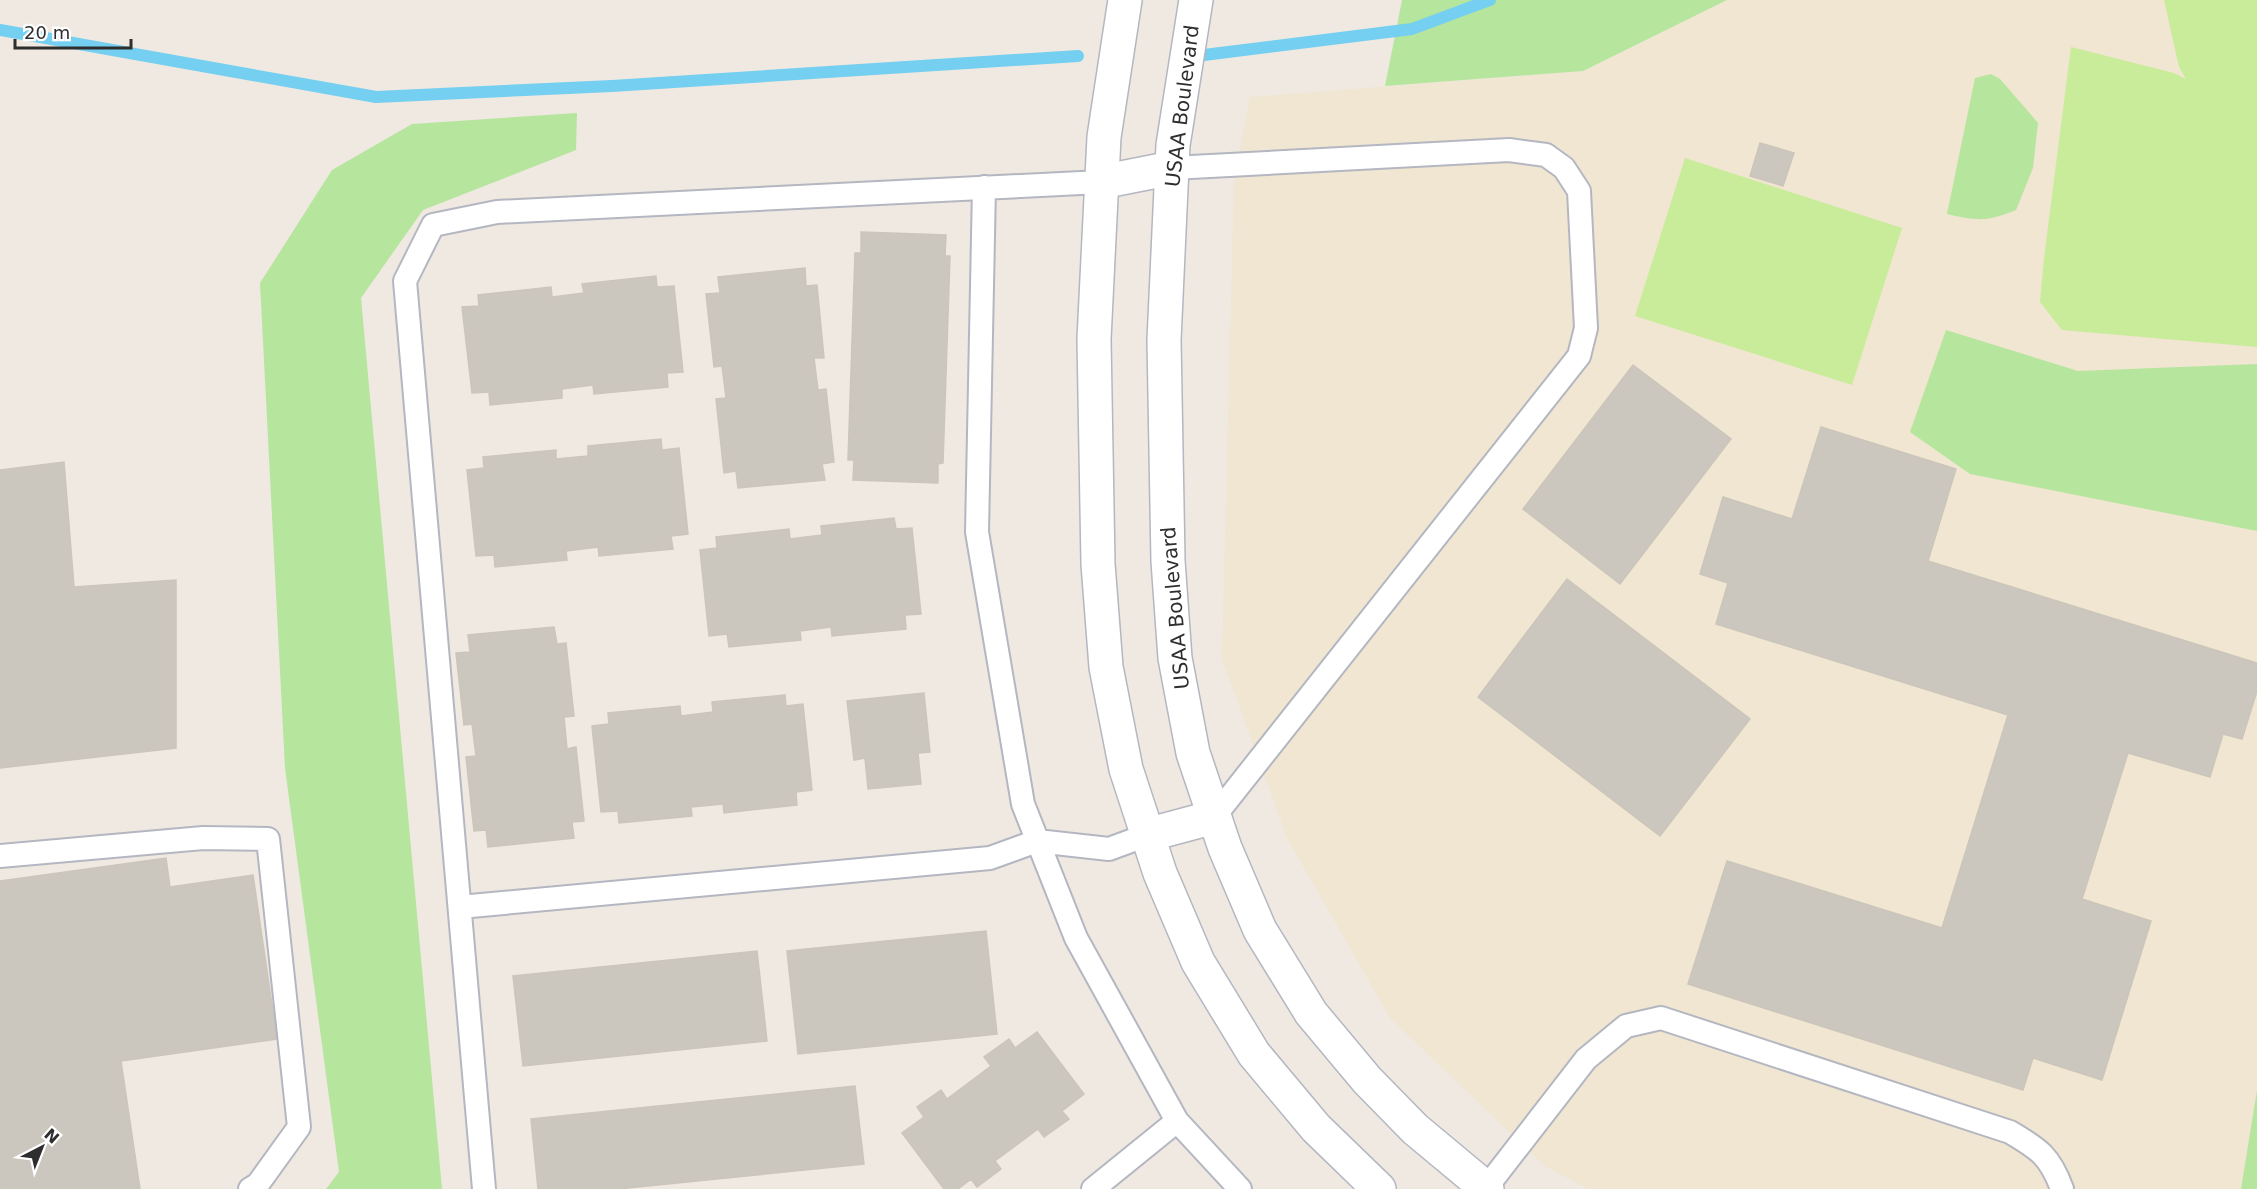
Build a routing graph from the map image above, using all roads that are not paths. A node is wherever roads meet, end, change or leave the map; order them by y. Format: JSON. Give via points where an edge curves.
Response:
{"nodes":[{"id":1,"x":1125,"y":0,"type":"edge"},
{"id":2,"x":1196,"y":0,"type":"edge"},
{"id":3,"x":1172,"y":168,"type":"junction"},
{"id":4,"x":1101,"y":182,"type":"junction"},
{"id":5,"x":984,"y":187,"type":"junction"},
{"id":6,"x":1214,"y":817,"type":"junction"},
{"id":7,"x":1147,"y":835,"type":"junction"},
{"id":8,"x":1037,"y":841,"type":"junction"},
{"id":9,"x":0,"y":856,"type":"edge"},
{"id":10,"x":460,"y":907,"type":"junction"},
{"id":11,"x":1177,"y":1121,"type":"junction"},
{"id":12,"x":250,"y":1189,"type":"edge"},
{"id":13,"x":484,"y":1189,"type":"edge"},
{"id":14,"x":1093,"y":1189,"type":"edge"},
{"id":15,"x":1240,"y":1189,"type":"edge"},
{"id":16,"x":1379,"y":1189,"type":"edge"},
{"id":17,"x":1486,"y":1189,"type":"edge"},
{"id":18,"x":2062,"y":1189,"type":"edge"}],
"edges":[{"from":1,"to":4,"type":"street"},
{"from":2,"to":3,"type":"street","name":"USAA Boulevard"},
{"from":3,"to":4,"type":"street"},
{"from":3,"to":6,"type":"street","name":"USAA Boulevard","via":[[1164,340],[1168,561],[1175,658],[1193,753]]},
{"from":3,"to":6,"type":"lane","via":[[1509,150],[1546,155],[1564,168],[1579,191],[1586,328],[1579,356]]},
{"from":4,"to":5,"type":"lane"},
{"from":4,"to":7,"type":"street","via":[[1095,339],[1098,564],[1106,667],[1126,770]]},
{"from":5,"to":8,"type":"lane","via":[[977,532],[1023,804]]},
{"from":5,"to":10,"type":"lane","via":[[497,212],[433,225],[405,280]]},
{"from":6,"to":7,"type":"street"},
{"from":6,"to":17,"type":"street","name":"USAA Boulevard","via":[[1260,930],[1311,1013],[1367,1080],[1415,1129]]},
{"from":7,"to":8,"type":"lane","via":[[1109,849]]},
{"from":7,"to":16,"type":"street","via":[[1198,962],[1254,1054],[1316,1128]]},
{"from":8,"to":10,"type":"lane","via":[[990,858]]},
{"from":8,"to":11,"type":"lane","via":[[1076,938]]},
{"from":9,"to":12,"type":"lane","via":[[203,838],[267,839],[299,1127],[258,1184]]},
{"from":10,"to":13,"type":"lane"},
{"from":11,"to":14,"type":"lane"},
{"from":11,"to":15,"type":"lane"},
{"from":17,"to":18,"type":"lane","via":[[1586,1059],[1626,1026],[1661,1018],[2010,1132],[2036,1148],[2054,1167]]}]}
